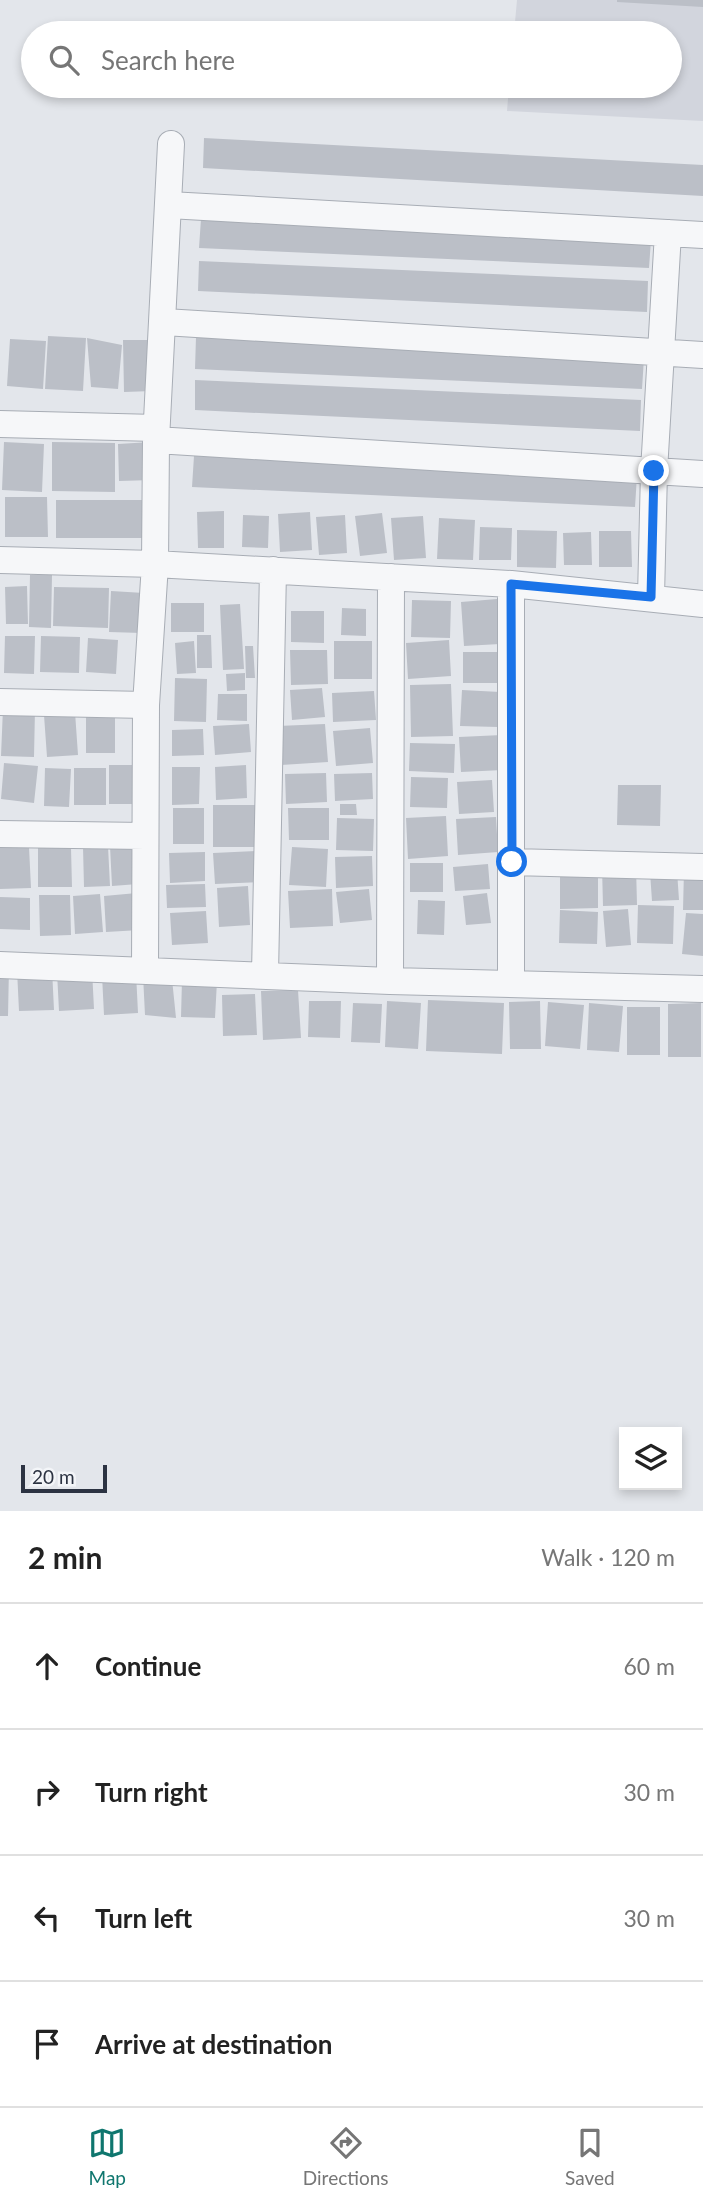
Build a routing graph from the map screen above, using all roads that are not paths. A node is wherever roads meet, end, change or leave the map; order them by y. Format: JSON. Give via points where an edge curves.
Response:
{"nodes":[{"id":1,"x":171,"y":144,"type":"dead end"},
{"id":2,"x":169,"y":205,"type":"junction"},
{"id":3,"x":668,"y":233,"type":"junction"},
{"id":4,"x":703,"y":235,"type":"edge"},
{"id":5,"x":164,"y":322,"type":"junction"},
{"id":6,"x":662,"y":353,"type":"junction"},
{"id":7,"x":703,"y":355,"type":"edge"},
{"id":8,"x":0,"y":424,"type":"edge"},
{"id":9,"x":156,"y":434,"type":"junction"},
{"id":10,"x":654,"y":471,"type":"junction"},
{"id":11,"x":703,"y":474,"type":"edge"},
{"id":12,"x":0,"y":561,"type":"edge"},
{"id":13,"x":155,"y":564,"type":"junction"},
{"id":14,"x":273,"y":570,"type":"junction"},
{"id":15,"x":391,"y":577,"type":"junction"},
{"id":16,"x":511,"y":584,"type":"junction"},
{"id":17,"x":651,"y":597,"type":"junction"},
{"id":18,"x":703,"y":604,"type":"edge"},
{"id":19,"x":0,"y":702,"type":"edge"},
{"id":20,"x":146,"y":705,"type":"junction"},
{"id":21,"x":0,"y":834,"type":"edge"},
{"id":22,"x":145,"y":836,"type":"junction"},
{"id":23,"x":512,"y":862,"type":"junction"},
{"id":24,"x":703,"y":867,"type":"edge"},
{"id":25,"x":0,"y":965,"type":"edge"},
{"id":26,"x":145,"y":970,"type":"junction"},
{"id":27,"x":265,"y":974,"type":"junction"},
{"id":28,"x":390,"y":982,"type":"junction"},
{"id":29,"x":511,"y":984,"type":"junction"},
{"id":30,"x":703,"y":989,"type":"edge"}],
"edges":[{"from":1,"to":2,"type":"street"},
{"from":2,"to":3,"type":"street"},
{"from":2,"to":5,"type":"street"},
{"from":3,"to":4,"type":"street"},
{"from":3,"to":6,"type":"street"},
{"from":5,"to":6,"type":"street"},
{"from":5,"to":9,"type":"street"},
{"from":6,"to":7,"type":"street"},
{"from":6,"to":10,"type":"street"},
{"from":8,"to":9,"type":"street"},
{"from":9,"to":10,"type":"street"},
{"from":9,"to":13,"type":"street"},
{"from":10,"to":11,"type":"street"},
{"from":10,"to":17,"type":"street"},
{"from":12,"to":13,"type":"street"},
{"from":13,"to":14,"type":"street"},
{"from":13,"to":20,"type":"street"},
{"from":14,"to":15,"type":"street"},
{"from":14,"to":27,"type":"street"},
{"from":15,"to":16,"type":"street"},
{"from":15,"to":28,"type":"street"},
{"from":16,"to":17,"type":"street"},
{"from":16,"to":23,"type":"street"},
{"from":17,"to":18,"type":"street"},
{"from":19,"to":20,"type":"street"},
{"from":20,"to":22,"type":"street"},
{"from":21,"to":22,"type":"street"},
{"from":22,"to":26,"type":"street"},
{"from":23,"to":24,"type":"street"},
{"from":23,"to":29,"type":"street"},
{"from":25,"to":26,"type":"street"},
{"from":26,"to":27,"type":"street"},
{"from":27,"to":28,"type":"street"},
{"from":28,"to":29,"type":"street"},
{"from":29,"to":30,"type":"street"}]}
